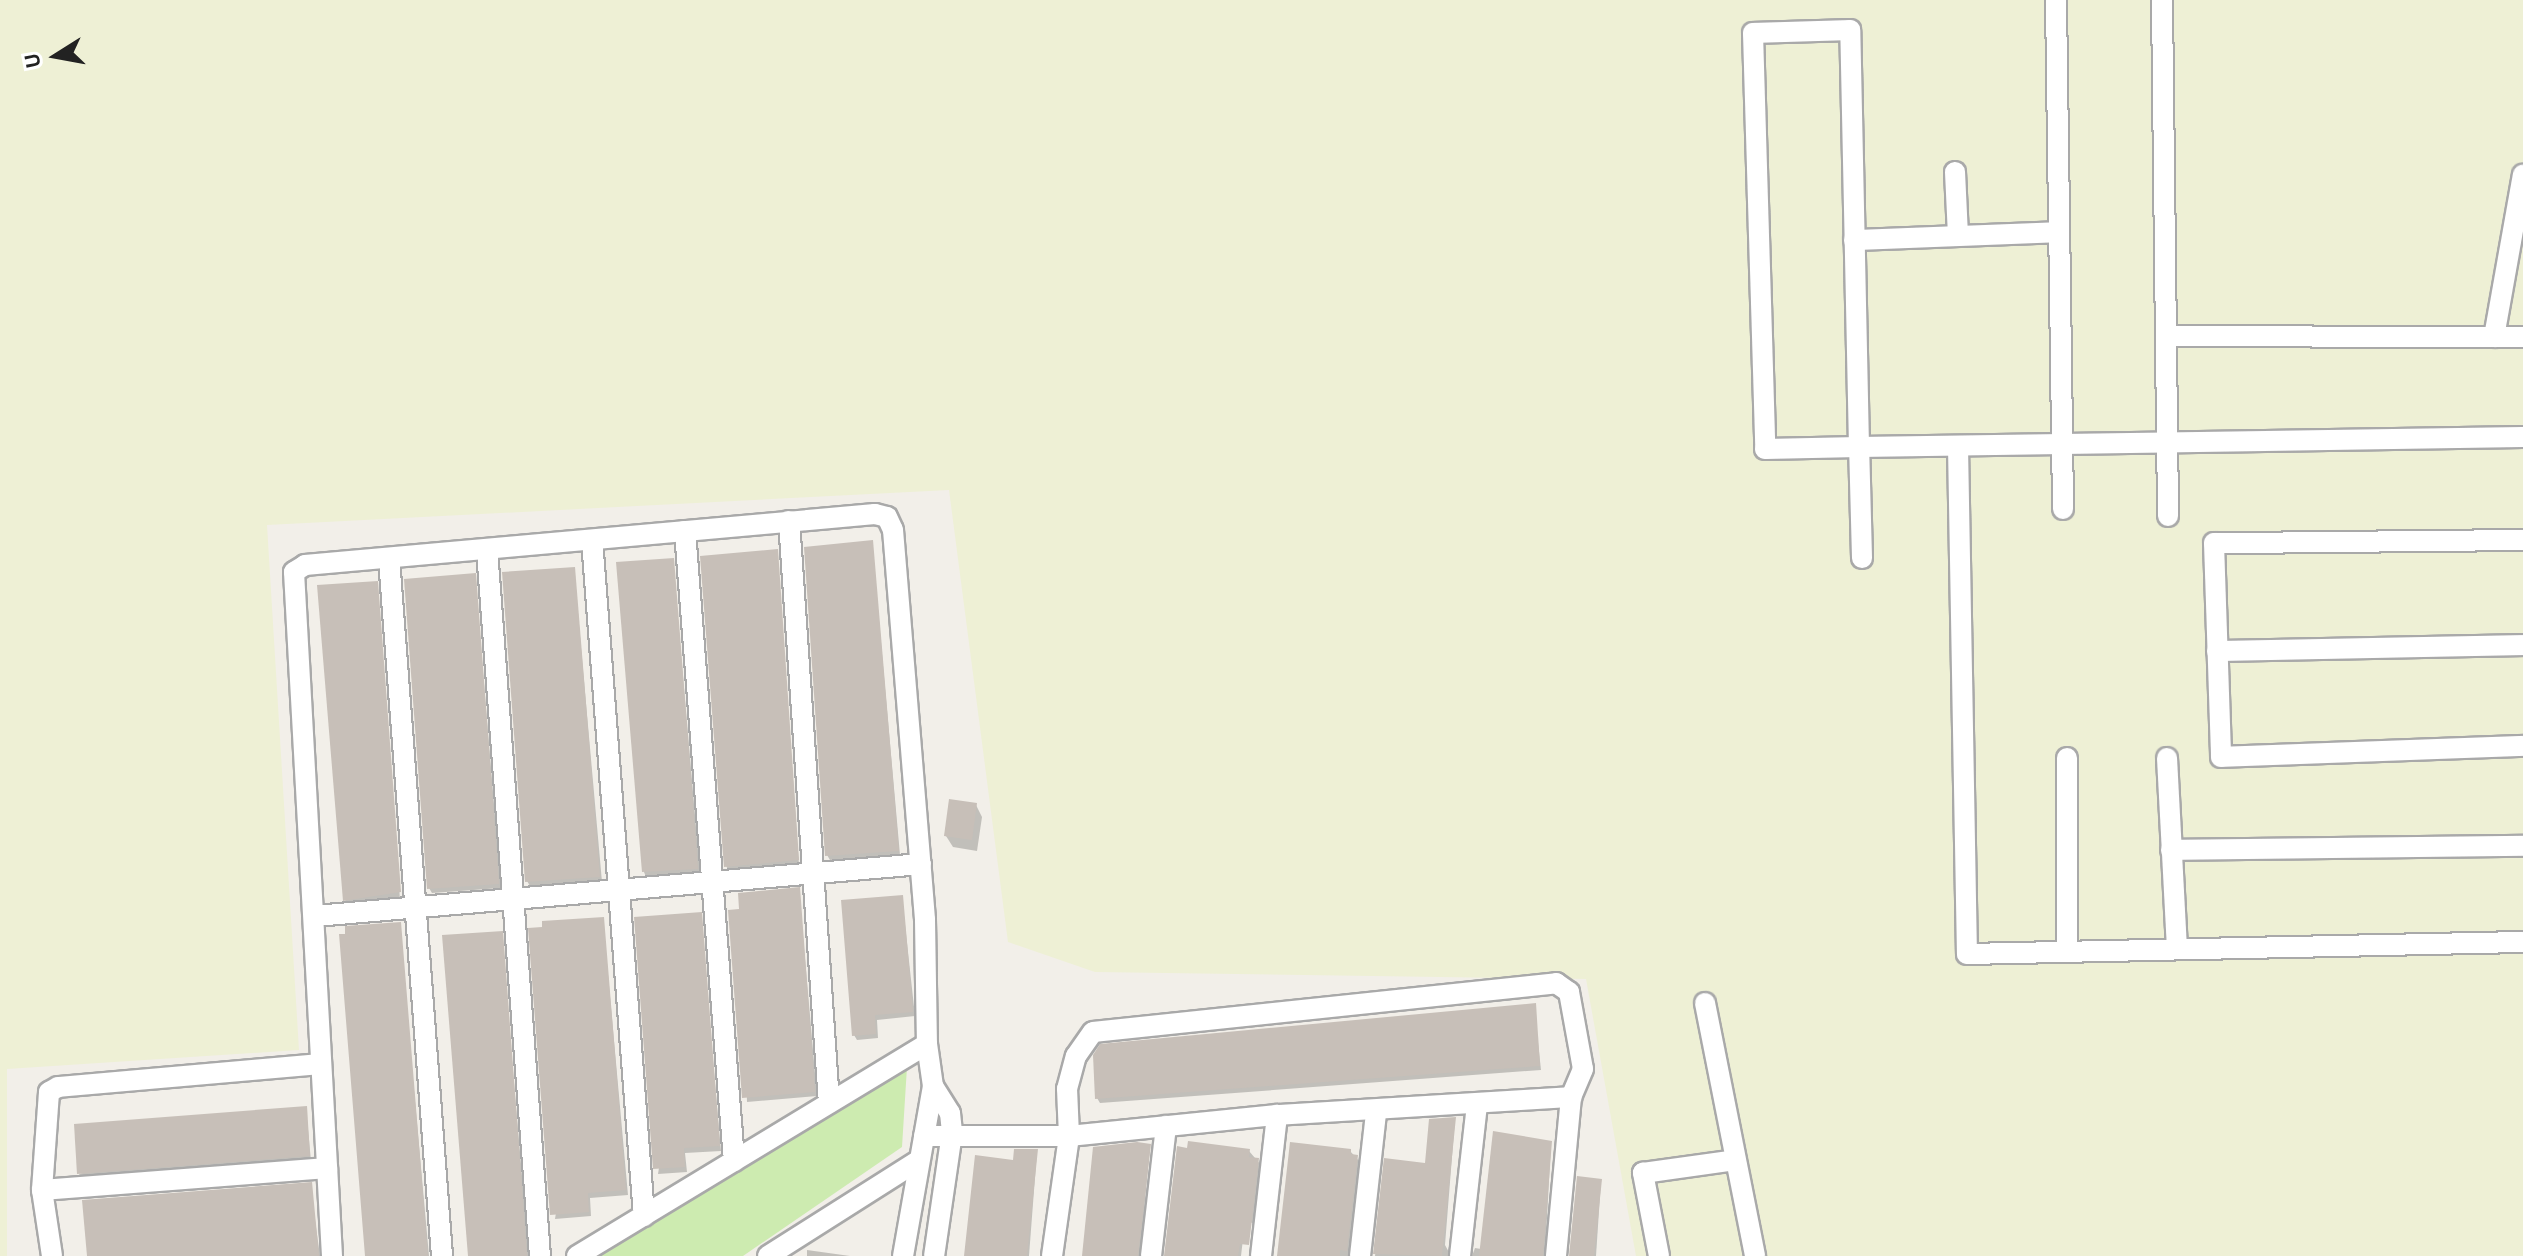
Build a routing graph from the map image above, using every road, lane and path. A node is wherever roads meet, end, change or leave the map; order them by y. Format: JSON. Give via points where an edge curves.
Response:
{"nodes":[{"id":1,"x":2056,"y":0,"type":"edge"},
{"id":2,"x":2162,"y":0,"type":"edge"},
{"id":3,"x":1955,"y":172,"type":"dead end"},
{"id":4,"x":2523,"y":175,"type":"edge"},
{"id":5,"x":2059,"y":232,"type":"junction"},
{"id":6,"x":1958,"y":236,"type":"junction"},
{"id":7,"x":1854,"y":240,"type":"junction"},
{"id":8,"x":2166,"y":336,"type":"junction"},
{"id":9,"x":2494,"y":337,"type":"junction"},
{"id":10,"x":2523,"y":337,"type":"edge"},
{"id":11,"x":2523,"y":437,"type":"edge"},
{"id":12,"x":2167,"y":443,"type":"junction"},
{"id":13,"x":2062,"y":444,"type":"junction"},
{"id":14,"x":1958,"y":446,"type":"junction"},
{"id":15,"x":1859,"y":447,"type":"junction"},
{"id":16,"x":2063,"y":509,"type":"dead end"},
{"id":17,"x":2168,"y":516,"type":"dead end"},
{"id":18,"x":789,"y":521,"type":"junction"},
{"id":19,"x":685,"y":531,"type":"junction"},
{"id":20,"x":592,"y":540,"type":"junction"},
{"id":21,"x":2523,"y":540,"type":"edge"},
{"id":22,"x":487,"y":550,"type":"junction"},
{"id":23,"x":1862,"y":558,"type":"dead end"},
{"id":24,"x":389,"y":559,"type":"junction"},
{"id":25,"x":2523,"y":645,"type":"edge"},
{"id":26,"x":2217,"y":651,"type":"junction"},
{"id":27,"x":2523,"y":746,"type":"edge"},
{"id":28,"x":2067,"y":758,"type":"dead end"},
{"id":29,"x":2167,"y":758,"type":"dead end"},
{"id":30,"x":2523,"y":846,"type":"edge"},
{"id":31,"x":2171,"y":850,"type":"junction"},
{"id":32,"x":921,"y":864,"type":"junction"},
{"id":33,"x":813,"y":873,"type":"junction"},
{"id":34,"x":712,"y":882,"type":"junction"},
{"id":35,"x":618,"y":890,"type":"junction"},
{"id":36,"x":513,"y":899,"type":"junction"},
{"id":37,"x":416,"y":907,"type":"junction"},
{"id":38,"x":315,"y":916,"type":"junction"},
{"id":39,"x":2523,"y":942,"type":"edge"},
{"id":40,"x":2177,"y":949,"type":"junction"},
{"id":41,"x":2067,"y":952,"type":"junction"},
{"id":42,"x":1705,"y":1003,"type":"dead end"},
{"id":43,"x":927,"y":1044,"type":"junction"},
{"id":44,"x":319,"y":1064,"type":"junction"},
{"id":45,"x":933,"y":1086,"type":"junction"},
{"id":46,"x":1571,"y":1097,"type":"junction"},
{"id":47,"x":829,"y":1103,"type":"junction"},
{"id":48,"x":1477,"y":1104,"type":"junction"},
{"id":49,"x":1376,"y":1113,"type":"junction"},
{"id":50,"x":1277,"y":1115,"type":"junction"},
{"id":51,"x":1166,"y":1126,"type":"junction"},
{"id":52,"x":952,"y":1133,"type":"junction"},
{"id":53,"x":924,"y":1136,"type":"junction"},
{"id":54,"x":1069,"y":1136,"type":"junction"},
{"id":55,"x":919,"y":1160,"type":"junction"},
{"id":56,"x":1735,"y":1160,"type":"junction"},
{"id":57,"x":734,"y":1161,"type":"junction"},
{"id":58,"x":327,"y":1168,"type":"junction"},
{"id":59,"x":42,"y":1190,"type":"junction"},
{"id":60,"x":911,"y":1196,"type":"junction"},
{"id":61,"x":941,"y":1200,"type":"junction"},
{"id":62,"x":644,"y":1216,"type":"junction"},
{"id":63,"x":797,"y":1234,"type":"junction"},
{"id":64,"x":52,"y":1256,"type":"edge"},
{"id":65,"x":332,"y":1256,"type":"edge"},
{"id":66,"x":442,"y":1256,"type":"edge"},
{"id":67,"x":540,"y":1256,"type":"edge"},
{"id":68,"x":577,"y":1256,"type":"edge"},
{"id":69,"x":768,"y":1256,"type":"edge"},
{"id":70,"x":794,"y":1256,"type":"edge"},
{"id":71,"x":903,"y":1256,"type":"edge"},
{"id":72,"x":934,"y":1256,"type":"edge"},
{"id":73,"x":1052,"y":1256,"type":"edge"},
{"id":74,"x":1151,"y":1256,"type":"edge"},
{"id":75,"x":1261,"y":1256,"type":"edge"},
{"id":76,"x":1360,"y":1256,"type":"edge"},
{"id":77,"x":1460,"y":1256,"type":"edge"},
{"id":78,"x":1556,"y":1256,"type":"edge"},
{"id":79,"x":1659,"y":1256,"type":"edge"},
{"id":80,"x":1755,"y":1256,"type":"edge"}],
"edges":[{"from":1,"to":5,"type":"street"},
{"from":2,"to":8,"type":"street"},
{"from":3,"to":6,"type":"street"},
{"from":4,"to":9,"type":"street"},
{"from":5,"to":6,"type":"street"},
{"from":5,"to":13,"type":"street"},
{"from":6,"to":7,"type":"street"},
{"from":7,"to":15,"type":"street"},
{"from":7,"to":15,"type":"street","via":[[1850,30],[1753,33],[1765,449]]},
{"from":8,"to":9,"type":"street"},
{"from":8,"to":12,"type":"street"},
{"from":9,"to":10,"type":"street"},
{"from":11,"to":12,"type":"street"},
{"from":12,"to":13,"type":"street"},
{"from":12,"to":17,"type":"street"},
{"from":13,"to":14,"type":"street"},
{"from":13,"to":16,"type":"street"},
{"from":14,"to":15,"type":"street"},
{"from":14,"to":41,"type":"street","via":[[1967,954]]},
{"from":15,"to":23,"type":"street"},
{"from":18,"to":19,"type":"street"},
{"from":18,"to":32,"type":"street","via":[[875,514],[891,521]]},
{"from":18,"to":33,"type":"street"},
{"from":19,"to":20,"type":"street"},
{"from":19,"to":34,"type":"street"},
{"from":20,"to":22,"type":"street"},
{"from":20,"to":35,"type":"street"},
{"from":21,"to":26,"type":"street","via":[[2214,543]]},
{"from":22,"to":24,"type":"street"},
{"from":22,"to":36,"type":"street"},
{"from":24,"to":37,"type":"street"},
{"from":24,"to":38,"type":"street","via":[[305,565],[294,572]]},
{"from":25,"to":26,"type":"street"},
{"from":26,"to":27,"type":"street","via":[[2221,757]]},
{"from":28,"to":41,"type":"street"},
{"from":29,"to":31,"type":"street"},
{"from":30,"to":31,"type":"street"},
{"from":31,"to":40,"type":"street"},
{"from":32,"to":33,"type":"street"},
{"from":32,"to":43,"type":"street"},
{"from":33,"to":34,"type":"street"},
{"from":33,"to":47,"type":"street"},
{"from":34,"to":35,"type":"street"},
{"from":34,"to":57,"type":"street"},
{"from":35,"to":36,"type":"street"},
{"from":35,"to":62,"type":"street"},
{"from":36,"to":37,"type":"street"},
{"from":36,"to":67,"type":"street"},
{"from":37,"to":38,"type":"street"},
{"from":37,"to":66,"type":"street"},
{"from":38,"to":44,"type":"street"},
{"from":39,"to":40,"type":"street"},
{"from":40,"to":41,"type":"street"},
{"from":42,"to":56,"type":"street"},
{"from":43,"to":45,"type":"street"},
{"from":43,"to":47,"type":"street"},
{"from":44,"to":58,"type":"street"},
{"from":44,"to":59,"type":"street","via":[[58,1087],[49,1092],[45,1106]]},
{"from":45,"to":52,"type":"street","via":[[950,1113]]},
{"from":45,"to":53,"type":"street"},
{"from":46,"to":48,"type":"street"},
{"from":46,"to":54,"type":"street","via":[[1583,1069],[1569,992],[1556,983],[1543,984],[1093,1032],[1076,1056],[1067,1089]]},
{"from":46,"to":78,"type":"street"},
{"from":47,"to":57,"type":"street"},
{"from":48,"to":49,"type":"street"},
{"from":48,"to":77,"type":"street"},
{"from":49,"to":50,"type":"street"},
{"from":49,"to":76,"type":"street"},
{"from":50,"to":51,"type":"street"},
{"from":50,"to":75,"type":"street"},
{"from":51,"to":54,"type":"street"},
{"from":51,"to":74,"type":"street"},
{"from":52,"to":53,"type":"street"},
{"from":52,"to":54,"type":"street"},
{"from":52,"to":61,"type":"street"},
{"from":53,"to":55,"type":"street"},
{"from":54,"to":73,"type":"street"},
{"from":55,"to":60,"type":"street"},
{"from":55,"to":63,"type":"street"},
{"from":56,"to":79,"type":"street","via":[[1643,1173]]},
{"from":56,"to":80,"type":"street"},
{"from":57,"to":62,"type":"street"},
{"from":58,"to":59,"type":"street"},
{"from":58,"to":65,"type":"street"},
{"from":59,"to":64,"type":"street"},
{"from":60,"to":61,"type":"street"},
{"from":60,"to":71,"type":"street"},
{"from":61,"to":72,"type":"street"},
{"from":62,"to":68,"type":"street"},
{"from":63,"to":69,"type":"street"},
{"from":63,"to":70,"type":"street"}]}
